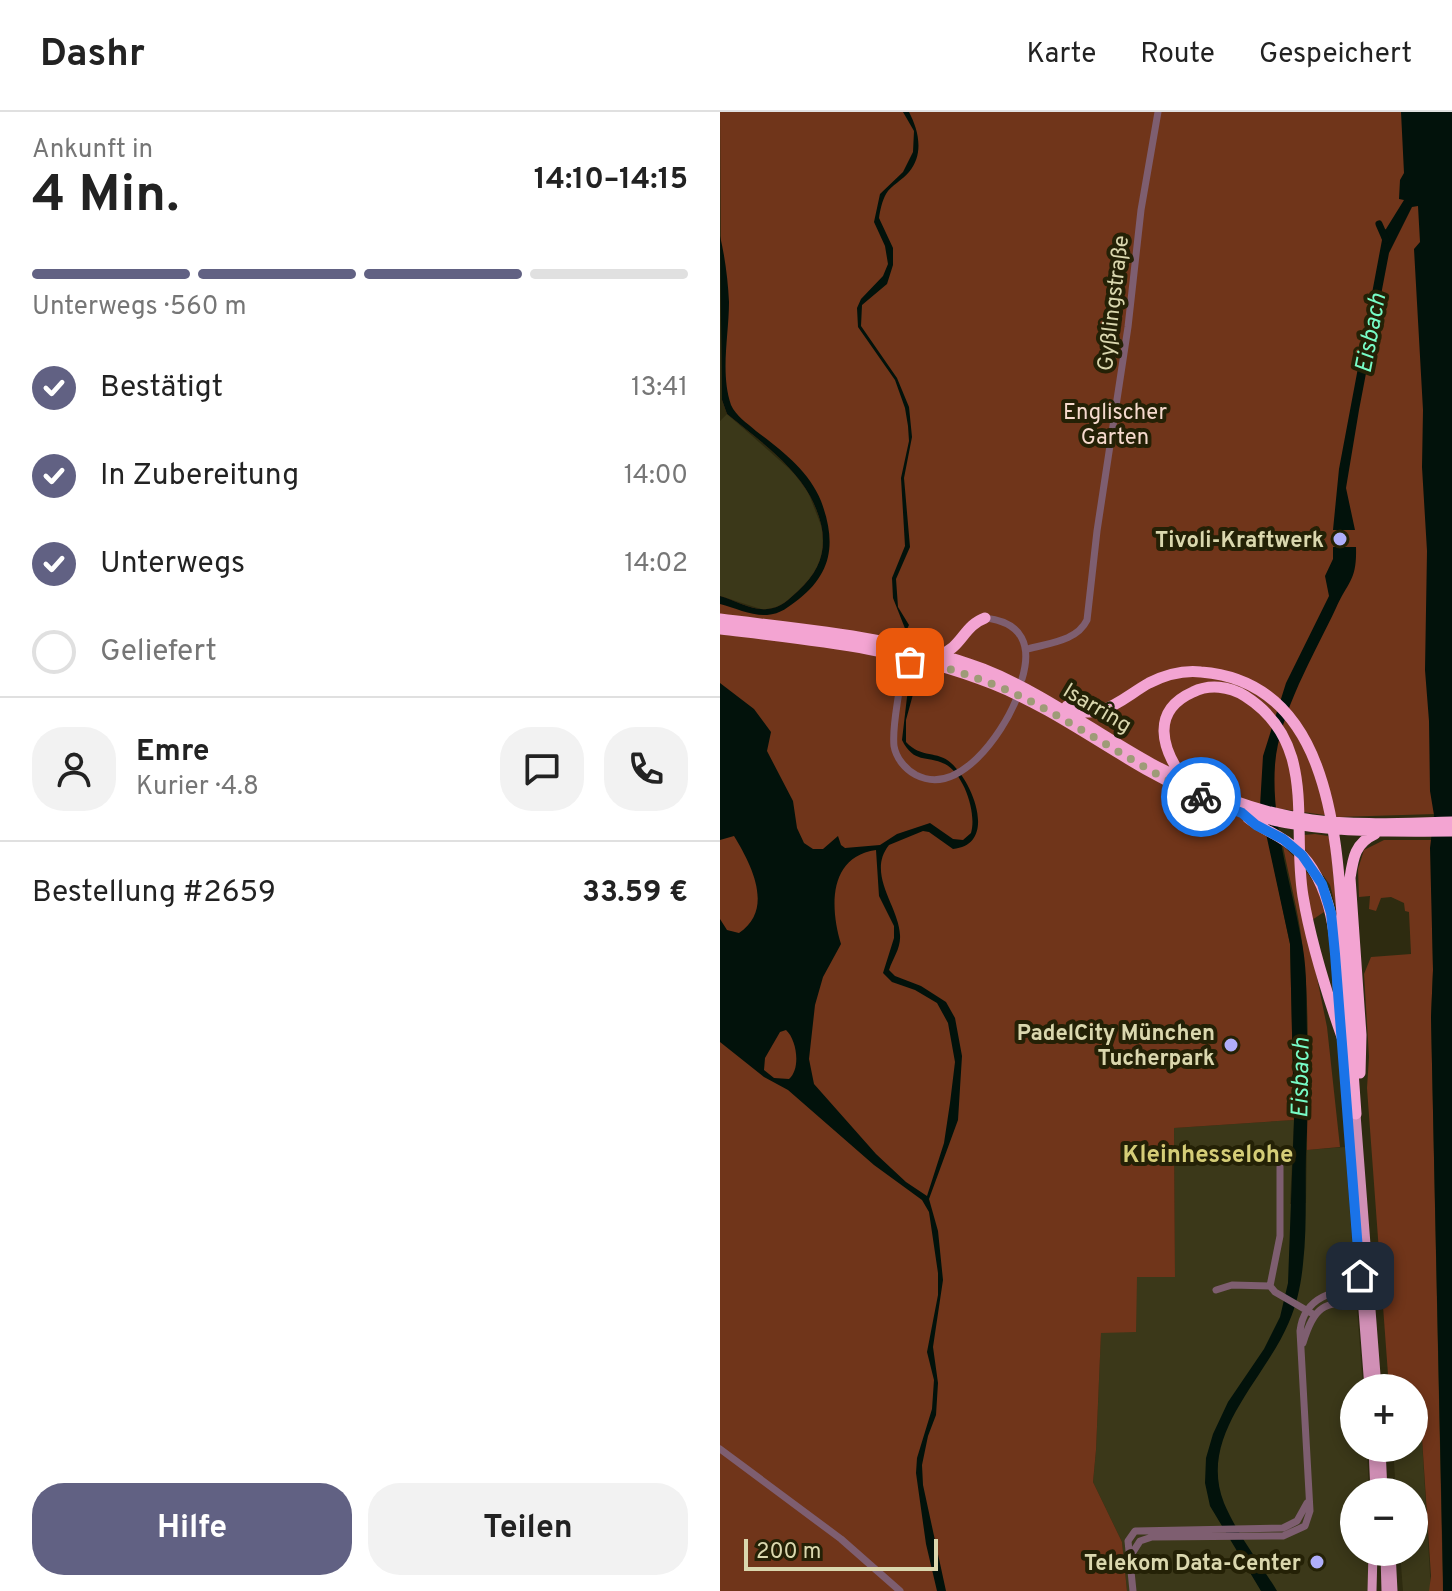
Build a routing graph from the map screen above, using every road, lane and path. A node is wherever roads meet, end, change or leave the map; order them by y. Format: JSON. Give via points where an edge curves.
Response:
{"nodes":[{"id":1,"x":1158,"y":112,"type":"edge"},
{"id":2,"x":985,"y":618,"type":"joint"},
{"id":3,"x":720,"y":619,"type":"edge"},
{"id":4,"x":720,"y":629,"type":"edge"},
{"id":5,"x":961,"y":641,"type":"junction"},
{"id":6,"x":1028,"y":649,"type":"junction"},
{"id":7,"x":874,"y":651,"type":"junction"},
{"id":8,"x":914,"y":654,"type":"junction"},
{"id":9,"x":939,"y":655,"type":"junction"},
{"id":10,"x":980,"y":668,"type":"junction"},
{"id":11,"x":1022,"y":679,"type":"dead end"},
{"id":12,"x":900,"y":683,"type":"junction"},
{"id":13,"x":1039,"y":695,"type":"junction"},
{"id":14,"x":1016,"y":700,"type":"dead end"},
{"id":15,"x":1185,"y":781,"type":"junction"},
{"id":16,"x":1252,"y":816,"type":"junction"},
{"id":17,"x":1452,"y":822,"type":"edge"},
{"id":18,"x":1385,"y":829,"type":"junction"},
{"id":19,"x":1452,"y":831,"type":"edge"},
{"id":20,"x":1342,"y":1037,"type":"junction"},
{"id":21,"x":1356,"y":1114,"type":"junction"},
{"id":22,"x":1280,"y":1167,"type":"dead end"},
{"id":23,"x":1270,"y":1286,"type":"junction"},
{"id":24,"x":1366,"y":1288,"type":"junction"},
{"id":25,"x":1216,"y":1290,"type":"dead end"},
{"id":26,"x":1366,"y":1301,"type":"junction"},
{"id":27,"x":1306,"y":1310,"type":"junction"},
{"id":28,"x":1369,"y":1374,"type":"edge"},
{"id":29,"x":1375,"y":1374,"type":"edge"},
{"id":30,"x":720,"y":1449,"type":"edge"},
{"id":31,"x":1373,"y":1566,"type":"edge"},
{"id":32,"x":1383,"y":1566,"type":"edge"},
{"id":33,"x":1385,"y":1566,"type":"edge"},
{"id":34,"x":1388,"y":1566,"type":"edge"},
{"id":35,"x":900,"y":1591,"type":"edge"},
{"id":36,"x":1133,"y":1591,"type":"edge"},
{"id":37,"x":1372,"y":1591,"type":"edge"},
{"id":38,"x":1380,"y":1591,"type":"edge"},
{"id":39,"x":1386,"y":1591,"type":"edge"},
{"id":40,"x":1393,"y":1591,"type":"edge"}],
"edges":[{"from":1,"to":6,"type":"street","name":"Gyßlingstraße","via":[[1087,620],[1066,639]]},
{"from":2,"to":5,"type":"highway","via":[[967,629]]},
{"from":2,"to":6,"type":"street","via":[[1012,627]]},
{"from":3,"to":8,"type":"highway","name":"Isarring","via":[[870,640]]},
{"from":4,"to":7,"type":"highway","name":"Isarring"},
{"from":5,"to":9,"type":"highway"},
{"from":5,"to":10,"type":"highway","via":[[966,656]]},
{"from":6,"to":11,"type":"street"},
{"from":7,"to":8,"type":"highway","name":"Isarring"},
{"from":7,"to":12,"type":"highway","via":[[893,660]]},
{"from":8,"to":9,"type":"highway","name":"Isarring"},
{"from":8,"to":12,"type":"highway"},
{"from":8,"to":16,"type":"highway","name":"Isarring","via":[[1030,701],[1146,769]]},
{"from":9,"to":10,"type":"highway","name":"Isarring"},
{"from":10,"to":13,"type":"highway","name":"Isarring"},
{"from":12,"to":14,"type":"street","via":[[894,746],[909,771],[932,780],[962,770],[994,740]]},
{"from":13,"to":15,"type":"highway","name":"Isarring"},
{"from":13,"to":21,"type":"highway","via":[[1073,709],[1098,712],[1151,682],[1184,672],[1222,674],[1262,692],[1293,722],[1323,782],[1338,855]]},
{"from":15,"to":16,"type":"highway","name":"Isarring"},
{"from":15,"to":20,"type":"highway","via":[[1164,743],[1167,716],[1184,697],[1208,687],[1240,693],[1273,720],[1286,739],[1299,791],[1300,877],[1307,921]]},
{"from":16,"to":18,"type":"highway","name":"Isarring","via":[[1290,825]]},
{"from":16,"to":20,"type":"highway","via":[[1292,845],[1322,884],[1331,913]]},
{"from":17,"to":18,"type":"highway","name":"Isarring"},
{"from":18,"to":19,"type":"highway","name":"Isarring"},
{"from":18,"to":21,"type":"highway","via":[[1360,843],[1350,878],[1361,1035]]},
{"from":20,"to":24,"type":"main road"},
{"from":21,"to":24,"type":"main road"},
{"from":22,"to":23,"type":"street","via":[[1280,1236]]},
{"from":23,"to":25,"type":"street","via":[[1239,1284]]},
{"from":23,"to":27,"type":"street"},
{"from":24,"to":26,"type":"main road"},
{"from":24,"to":27,"type":"street","via":[[1331,1294]]},
{"from":26,"to":27,"type":"street"},
{"from":26,"to":28,"type":"main road"},
{"from":26,"to":29,"type":"main road"},
{"from":27,"to":36,"type":"street","via":[[1302,1345],[1308,1501],[1301,1516],[1283,1528],[1140,1541],[1131,1555]]},
{"from":30,"to":35,"type":"street","via":[[841,1539]]},
{"from":31,"to":37,"type":"main road"},
{"from":32,"to":38,"type":"main road"},
{"from":33,"to":39,"type":"main road"},
{"from":34,"to":40,"type":"main road"}]}
